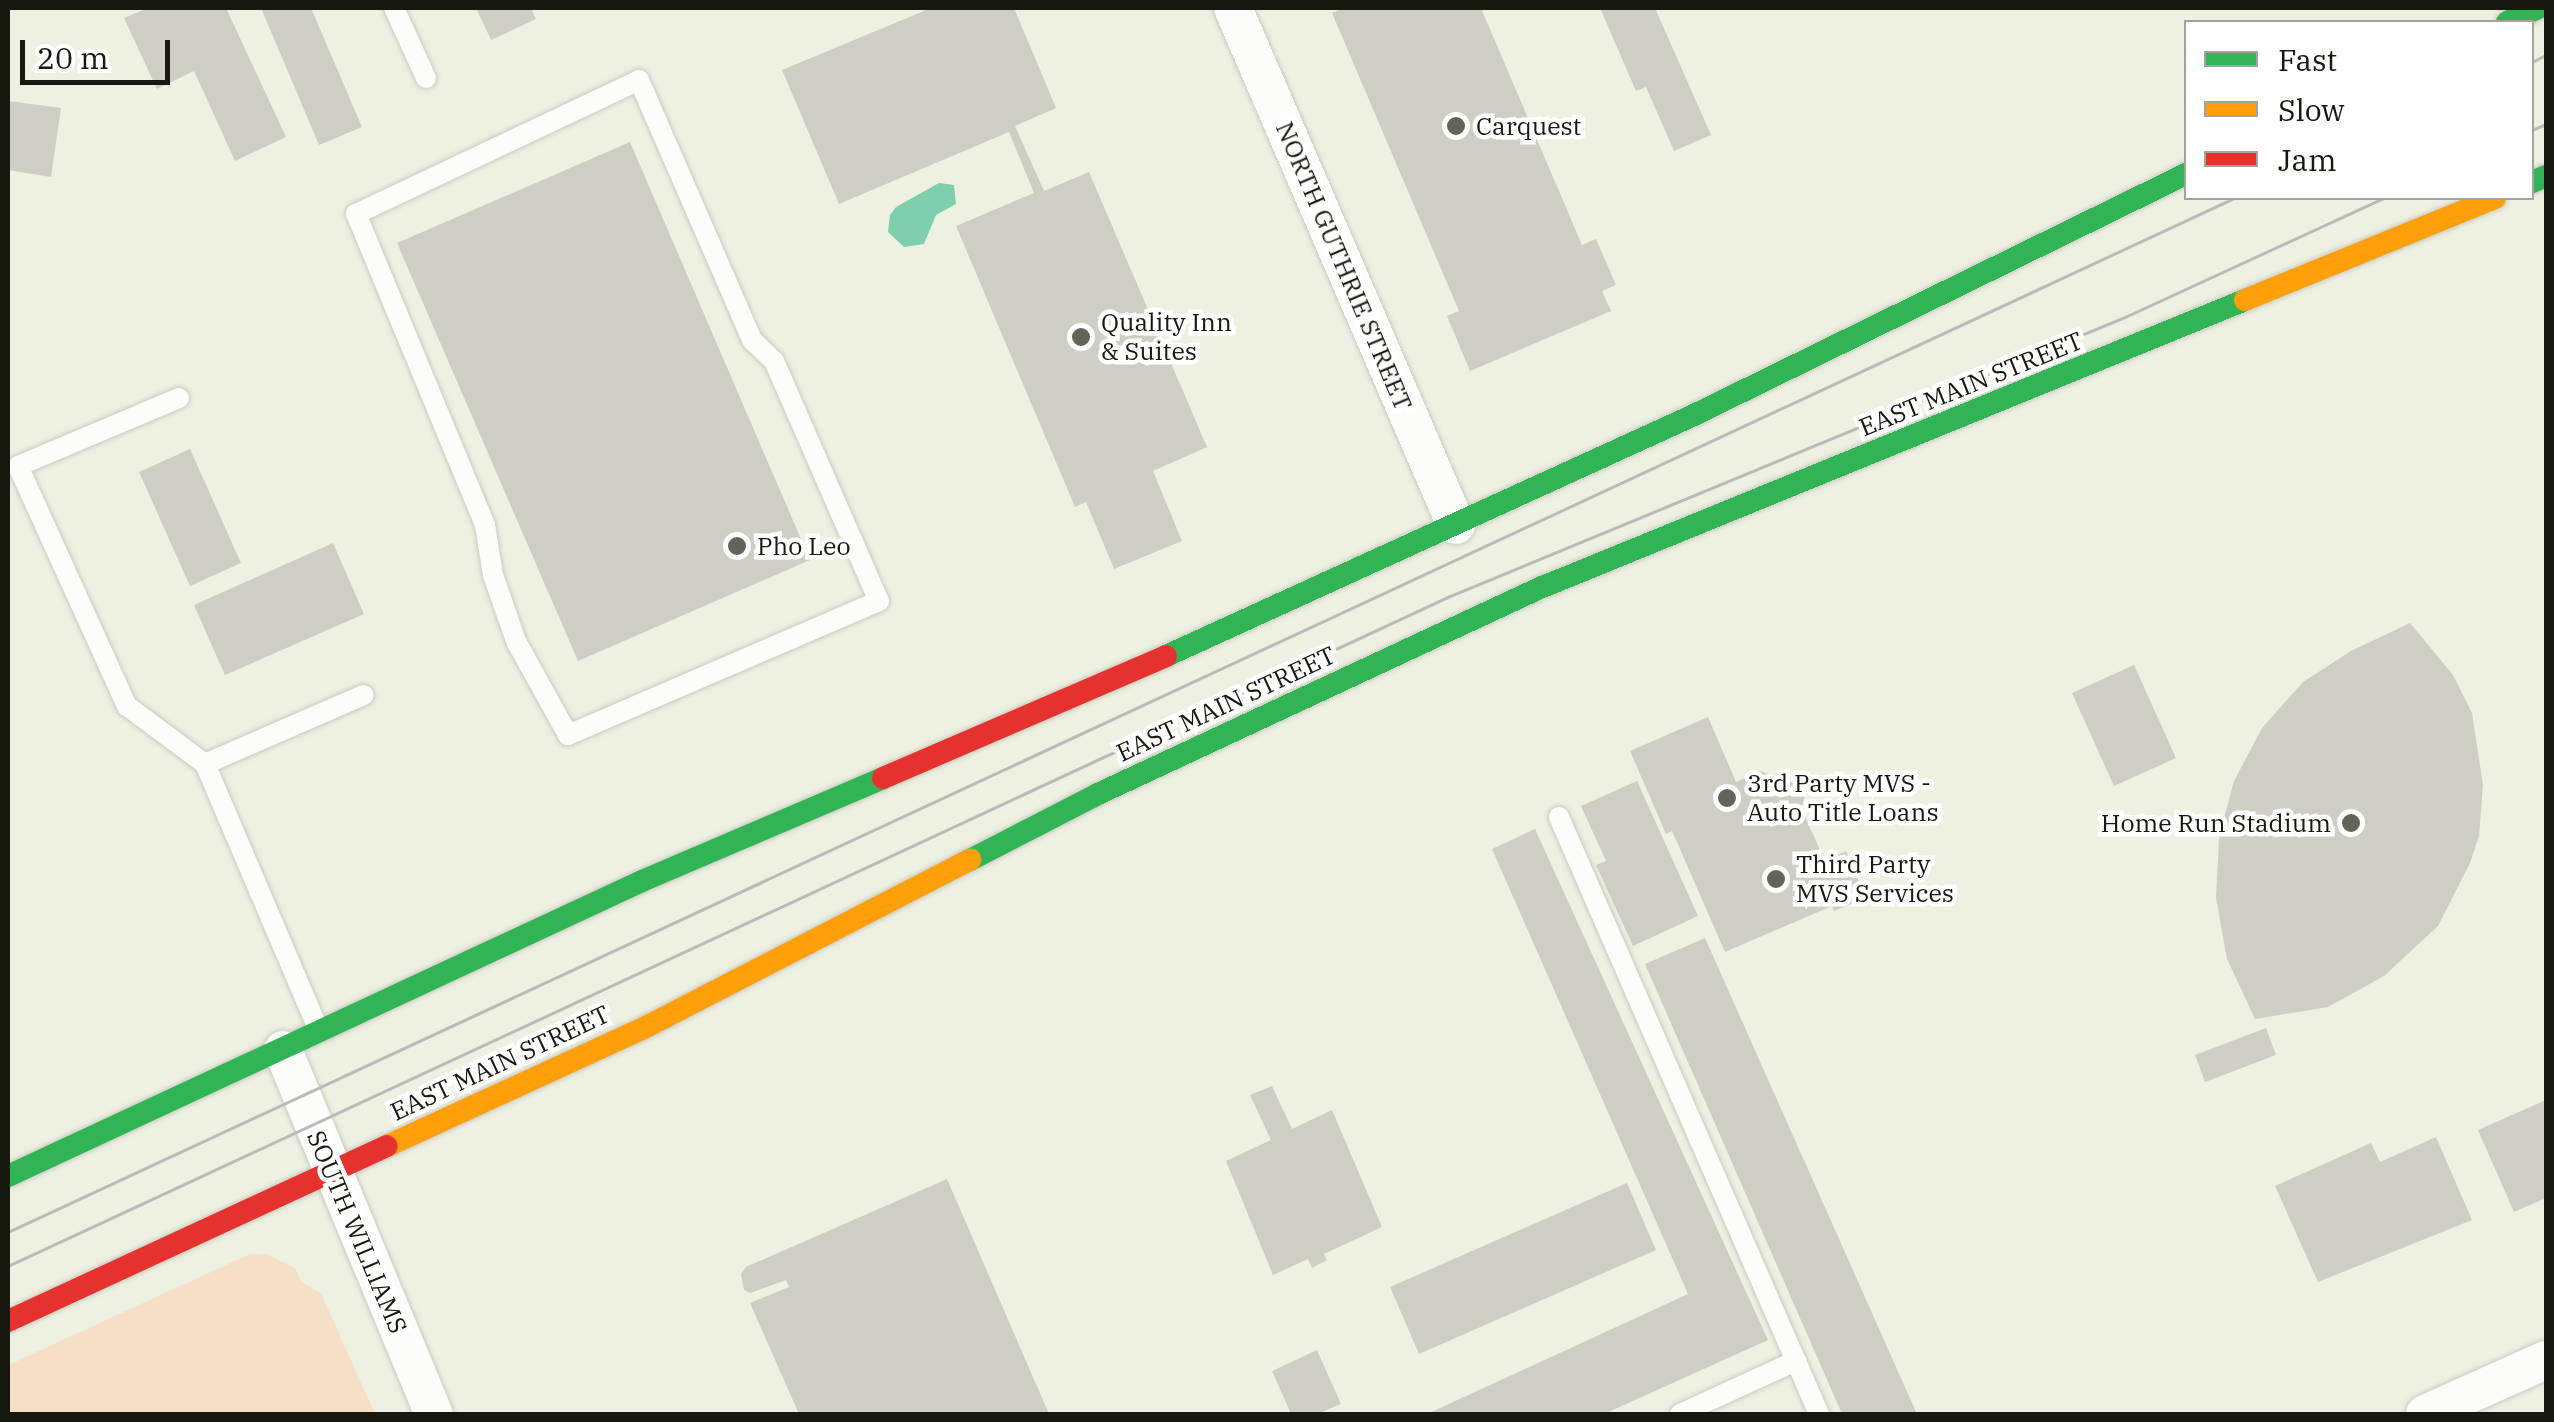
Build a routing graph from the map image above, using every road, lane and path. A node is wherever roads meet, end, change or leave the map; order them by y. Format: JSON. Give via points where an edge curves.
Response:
{"nodes":[{"id":1,"x":394,"y":8,"type":"edge"},
{"id":2,"x":1232,"y":8,"type":"edge"},
{"id":3,"x":2538,"y":8,"type":"edge"},
{"id":4,"x":2511,"y":20,"type":"edge"},
{"id":5,"x":426,"y":78,"type":"dead end"},
{"id":6,"x":2184,"y":175,"type":"edge"},
{"id":7,"x":2490,"y":200,"type":"edge"},
{"id":8,"x":179,"y":398,"type":"dead end"},
{"id":9,"x":1456,"y":525,"type":"junction"},
{"id":10,"x":364,"y":695,"type":"dead end"},
{"id":11,"x":568,"y":735,"type":"joint"},
{"id":12,"x":204,"y":764,"type":"junction"},
{"id":13,"x":1560,"y":817,"type":"dead end"},
{"id":14,"x":320,"y":1032,"type":"junction"},
{"id":15,"x":283,"y":1050,"type":"junction"},
{"id":16,"x":332,"y":1172,"type":"junction"},
{"id":17,"x":8,"y":1176,"type":"edge"},
{"id":18,"x":8,"y":1321,"type":"edge"},
{"id":19,"x":2546,"y":1360,"type":"edge"},
{"id":20,"x":1796,"y":1361,"type":"junction"},
{"id":21,"x":434,"y":1414,"type":"edge"},
{"id":22,"x":1680,"y":1414,"type":"edge"},
{"id":23,"x":1818,"y":1414,"type":"edge"},
{"id":24,"x":2425,"y":1414,"type":"edge"}],
"edges":[{"from":1,"to":5,"type":"lane"},
{"from":2,"to":9,"type":"street","name":"NORTH GUTHRIE STREET"},
{"from":3,"to":4,"type":"main road"},
{"from":6,"to":9,"type":"main road"},
{"from":7,"to":16,"type":"main road","name":"EAST MAIN STREET","via":[[1545,586],[1098,794],[661,1019]]},
{"from":8,"to":12,"type":"lane","via":[[18,466],[127,706]]},
{"from":9,"to":14,"type":"main road","via":[[1212,638],[689,860]]},
{"from":10,"to":12,"type":"lane"},
{"from":11,"to":11,"type":"lane","via":[[516,641],[493,575],[485,525],[356,214],[639,80],[752,340],[774,361],[879,601]]},
{"from":12,"to":14,"type":"lane"},
{"from":13,"to":20,"type":"lane"},
{"from":14,"to":15,"type":"main road"},
{"from":15,"to":16,"type":"street","name":"SOUTH WILLIAMS"},
{"from":15,"to":17,"type":"main road"},
{"from":16,"to":18,"type":"main road","name":"EAST MAIN STREET"},
{"from":16,"to":21,"type":"street","name":"SOUTH WILLIAMS"},
{"from":19,"to":24,"type":"street"},
{"from":20,"to":22,"type":"lane"},
{"from":20,"to":23,"type":"lane"}]}
